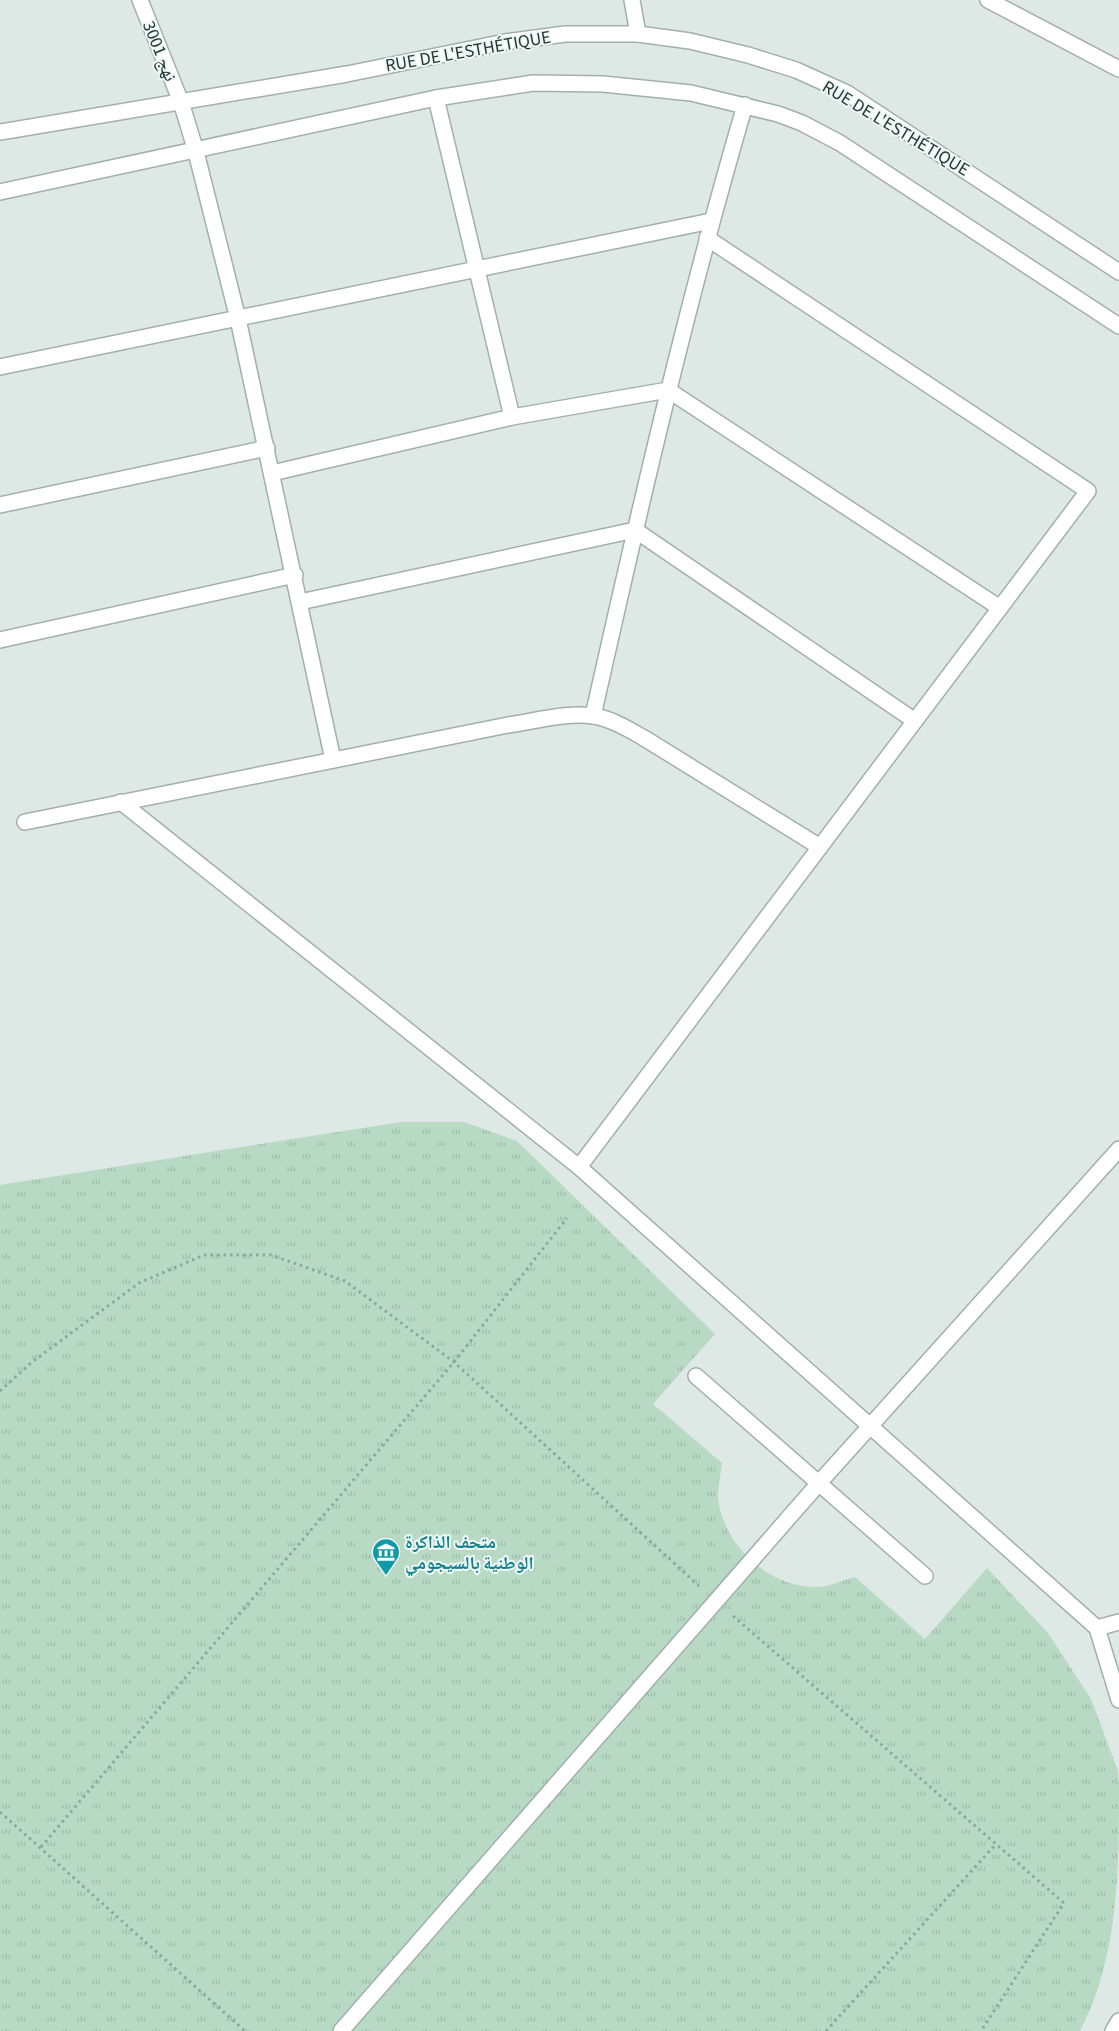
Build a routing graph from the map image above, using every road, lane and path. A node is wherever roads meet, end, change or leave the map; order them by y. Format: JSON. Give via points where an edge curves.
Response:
{"nodes":[{"id":1,"x":140,"y":0,"type":"edge"},
{"id":2,"x":632,"y":0,"type":"edge"},
{"id":3,"x":988,"y":0,"type":"edge"},
{"id":4,"x":638,"y":34,"type":"junction"},
{"id":5,"x":1119,"y":69,"type":"edge"},
{"id":6,"x":436,"y":98,"type":"junction"},
{"id":7,"x":180,"y":102,"type":"junction"},
{"id":8,"x":745,"y":105,"type":"junction"},
{"id":9,"x":0,"y":132,"type":"edge"},
{"id":10,"x":195,"y":148,"type":"junction"},
{"id":11,"x":0,"y":192,"type":"edge"},
{"id":12,"x":711,"y":221,"type":"junction"},
{"id":13,"x":707,"y":238,"type":"junction"},
{"id":14,"x":478,"y":271,"type":"junction"},
{"id":15,"x":1119,"y":272,"type":"edge"},
{"id":16,"x":238,"y":319,"type":"junction"},
{"id":17,"x":1119,"y":326,"type":"edge"},
{"id":18,"x":0,"y":367,"type":"edge"},
{"id":19,"x":668,"y":390,"type":"junction"},
{"id":20,"x":512,"y":417,"type":"junction"},
{"id":21,"x":267,"y":448,"type":"junction"},
{"id":22,"x":272,"y":473,"type":"junction"},
{"id":23,"x":0,"y":505,"type":"edge"},
{"id":24,"x":635,"y":530,"type":"junction"},
{"id":25,"x":295,"y":575,"type":"junction"},
{"id":26,"x":300,"y":602,"type":"junction"},
{"id":27,"x":1000,"y":608,"type":"junction"},
{"id":28,"x":0,"y":640,"type":"edge"},
{"id":29,"x":593,"y":716,"type":"junction"},
{"id":30,"x":915,"y":721,"type":"junction"},
{"id":31,"x":334,"y":760,"type":"junction"},
{"id":32,"x":121,"y":802,"type":"junction"},
{"id":33,"x":25,"y":822,"type":"dead end"},
{"id":34,"x":820,"y":847,"type":"junction"},
{"id":35,"x":1119,"y":1149,"type":"edge"},
{"id":36,"x":578,"y":1167,"type":"junction"},
{"id":37,"x":567,"y":1218,"type":"dead end"},
{"id":38,"x":454,"y":1362,"type":"junction"},
{"id":39,"x":696,"y":1376,"type":"dead end"},
{"id":40,"x":0,"y":1391,"type":"edge"},
{"id":41,"x":870,"y":1426,"type":"junction"},
{"id":42,"x":819,"y":1483,"type":"junction"},
{"id":43,"x":925,"y":1576,"type":"dead end"},
{"id":44,"x":716,"y":1601,"type":"junction"},
{"id":45,"x":1119,"y":1622,"type":"edge"},
{"id":46,"x":1097,"y":1628,"type":"junction"},
{"id":47,"x":1119,"y":1700,"type":"edge"},
{"id":48,"x":0,"y":1812,"type":"edge"},
{"id":49,"x":996,"y":1844,"type":"junction"},
{"id":50,"x":41,"y":1847,"type":"junction"},
{"id":51,"x":1119,"y":2021,"type":"edge"},
{"id":52,"x":244,"y":2031,"type":"edge"},
{"id":53,"x":341,"y":2031,"type":"edge"},
{"id":54,"x":826,"y":2031,"type":"edge"},
{"id":55,"x":981,"y":2031,"type":"edge"},
{"id":56,"x":1113,"y":2031,"type":"edge"}],
"edges":[{"from":1,"to":7,"type":"street","name":"نهج 3001"},
{"from":2,"to":4,"type":"street"},
{"from":3,"to":5,"type":"street"},
{"from":4,"to":7,"type":"street","name":"RUE DE L'ESTHÉTIQUE","via":[[565,34],[505,42],[347,74]]},
{"from":4,"to":15,"type":"street","name":"RUE DE L'ESTHÉTIQUE","via":[[690,41],[748,55],[796,70],[847,93]]},
{"from":6,"to":8,"type":"street","via":[[533,83],[604,84],[691,93]]},
{"from":6,"to":10,"type":"street"},
{"from":6,"to":14,"type":"street"},
{"from":7,"to":9,"type":"street","name":"RUE DE L'ESTHÉTIQUE"},
{"from":7,"to":10,"type":"street","name":"نهج 3001"},
{"from":8,"to":12,"type":"street"},
{"from":8,"to":17,"type":"street","via":[[802,123],[840,143]]},
{"from":10,"to":11,"type":"street"},
{"from":10,"to":16,"type":"street","name":"نهج 3001"},
{"from":12,"to":13,"type":"street"},
{"from":12,"to":14,"type":"street"},
{"from":13,"to":19,"type":"street"},
{"from":13,"to":27,"type":"street","via":[[1088,491]]},
{"from":14,"to":16,"type":"street"},
{"from":14,"to":20,"type":"street"},
{"from":16,"to":18,"type":"street"},
{"from":16,"to":21,"type":"street","name":"نهج 3001"},
{"from":19,"to":20,"type":"street"},
{"from":19,"to":24,"type":"street"},
{"from":19,"to":27,"type":"street"},
{"from":20,"to":22,"type":"street"},
{"from":21,"to":22,"type":"street","name":"نهج 3001"},
{"from":21,"to":23,"type":"street"},
{"from":22,"to":25,"type":"street","name":"نهج 3001"},
{"from":24,"to":26,"type":"street"},
{"from":24,"to":29,"type":"street"},
{"from":24,"to":30,"type":"street"},
{"from":25,"to":26,"type":"street","name":"نهج 3001"},
{"from":25,"to":28,"type":"street"},
{"from":26,"to":31,"type":"street","name":"نهج 3001"},
{"from":27,"to":30,"type":"street"},
{"from":29,"to":31,"type":"street","via":[[562,716]]},
{"from":29,"to":34,"type":"street","via":[[615,722],[644,738]]},
{"from":30,"to":34,"type":"street"},
{"from":31,"to":32,"type":"street"},
{"from":32,"to":33,"type":"street"},
{"from":32,"to":36,"type":"street"},
{"from":34,"to":36,"type":"street"},
{"from":35,"to":41,"type":"street"},
{"from":36,"to":41,"type":"street"},
{"from":37,"to":38,"type":"path"},
{"from":38,"to":40,"type":"path","via":[[345,1281],[271,1255],[204,1255],[139,1283],[32,1362]]},
{"from":38,"to":44,"type":"path"},
{"from":38,"to":50,"type":"path"},
{"from":39,"to":42,"type":"street"},
{"from":41,"to":42,"type":"street"},
{"from":41,"to":46,"type":"street"},
{"from":42,"to":43,"type":"street"},
{"from":42,"to":44,"type":"street"},
{"from":44,"to":49,"type":"path"},
{"from":44,"to":53,"type":"street"},
{"from":45,"to":46,"type":"street"},
{"from":46,"to":47,"type":"street"},
{"from":48,"to":50,"type":"path"},
{"from":49,"to":54,"type":"path"},
{"from":49,"to":55,"type":"path","via":[[1064,1903]]},
{"from":50,"to":52,"type":"path"},
{"from":51,"to":56,"type":"street"}]}
